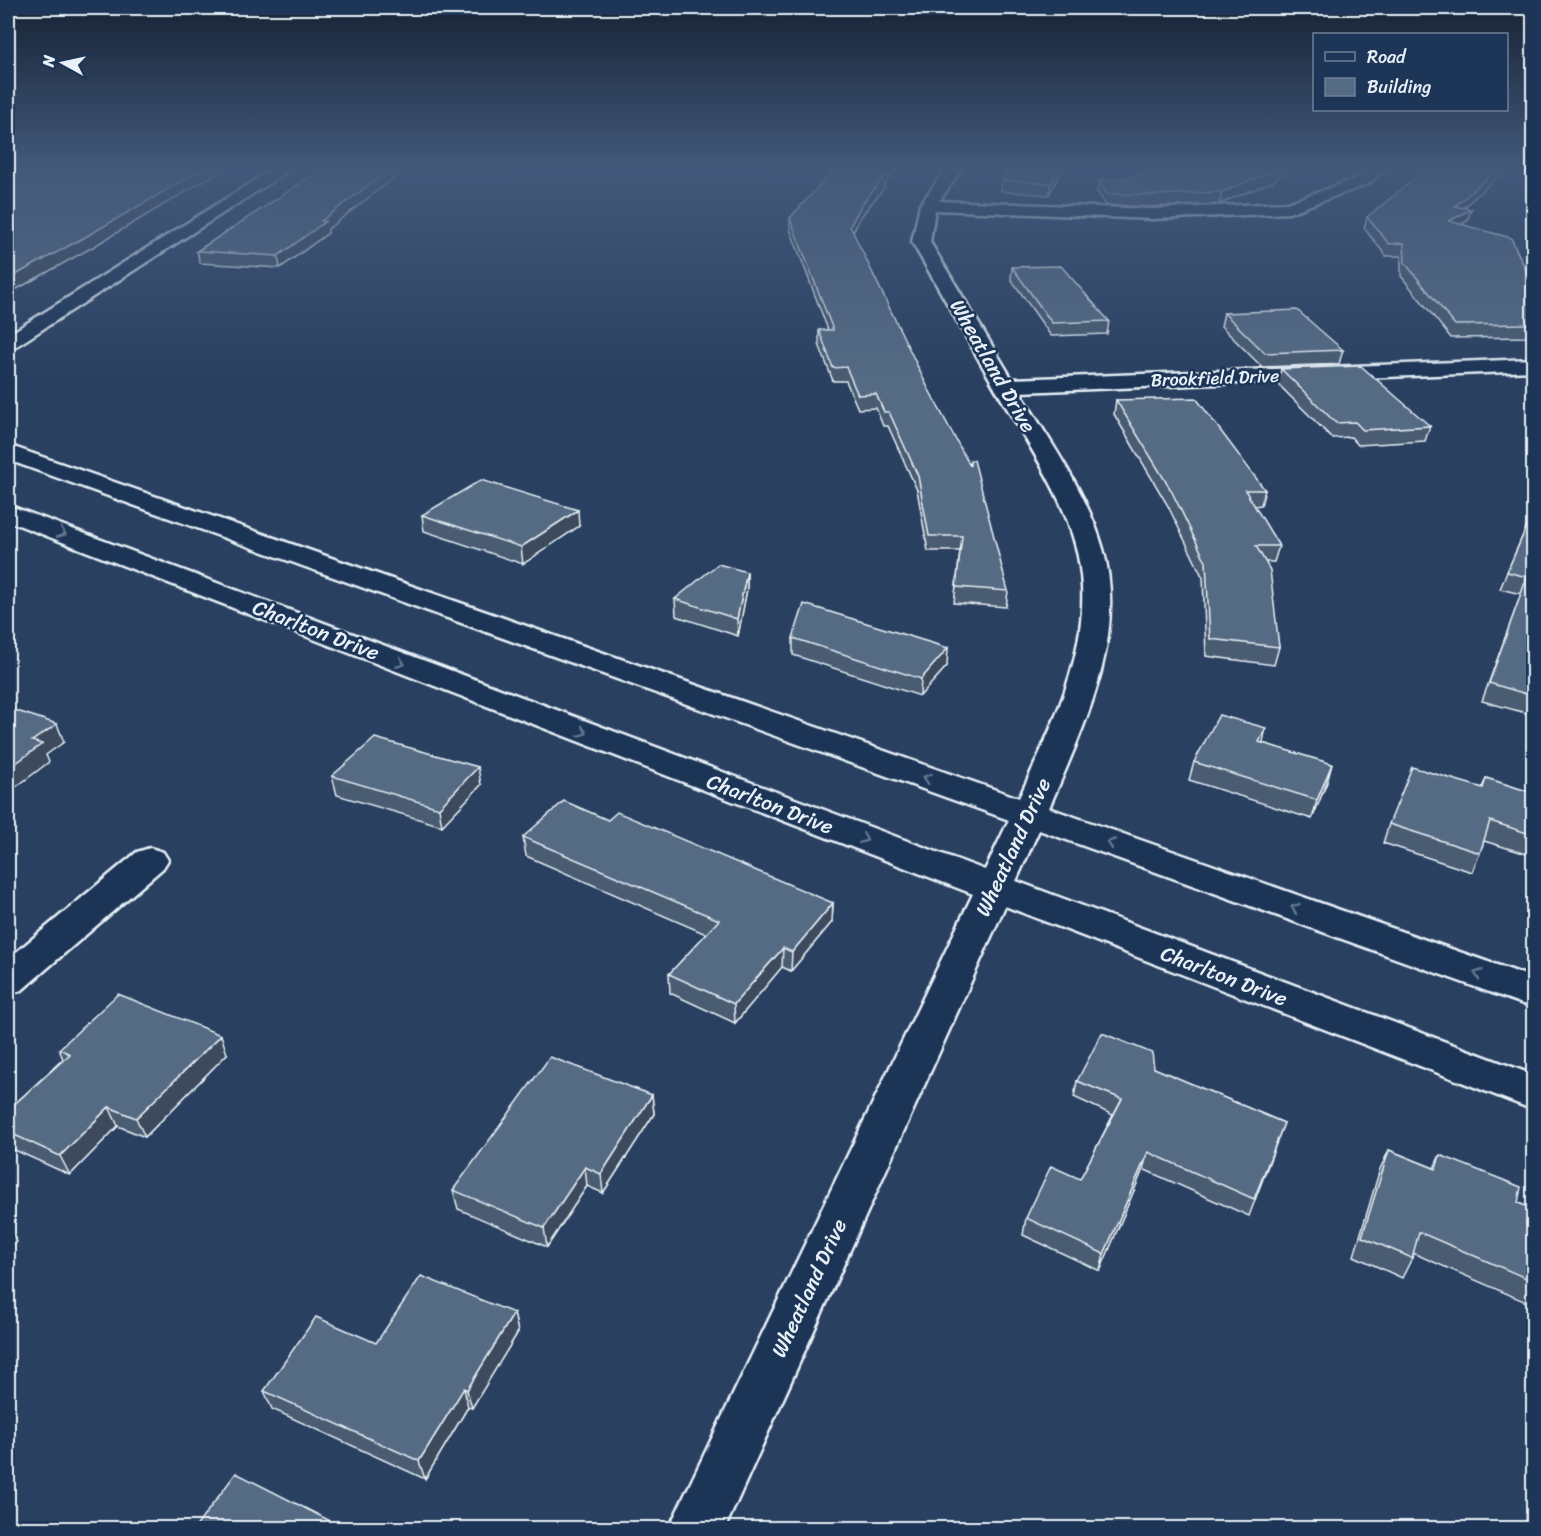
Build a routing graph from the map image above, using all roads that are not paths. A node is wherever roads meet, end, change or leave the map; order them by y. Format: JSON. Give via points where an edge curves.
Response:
{"nodes":[{"id":1,"x":175,"y":238,"type":"edge"},
{"id":2,"x":922,"y":238,"type":"edge"},
{"id":3,"x":8,"y":343,"type":"edge"},
{"id":4,"x":1533,"y":365,"type":"edge"},
{"id":5,"x":1005,"y":386,"type":"junction"},
{"id":6,"x":8,"y":452,"type":"edge"},
{"id":7,"x":8,"y":512,"type":"edge"},
{"id":8,"x":1029,"y":814,"type":"junction"},
{"id":9,"x":150,"y":860,"type":"dead end"},
{"id":10,"x":994,"y":889,"type":"junction"},
{"id":11,"x":8,"y":980,"type":"edge"},
{"id":12,"x":1533,"y":993,"type":"edge"},
{"id":13,"x":1533,"y":1093,"type":"edge"},
{"id":14,"x":697,"y":1528,"type":"edge"}],
"edges":[{"from":1,"to":3,"type":"street"},
{"from":2,"to":5,"type":"street","name":"Wheatland Drive"},
{"from":4,"to":5,"type":"street","name":"Brookfield Drive"},
{"from":5,"to":8,"type":"street","name":"Wheatland Drive","via":[[1066,489],[1091,552],[1095,586],[1088,664],[1078,705]]},
{"from":8,"to":6,"type":"street","one_way":true},
{"from":7,"to":10,"type":"street","name":"Charlton Drive","one_way":true},
{"from":8,"to":10,"type":"street","name":"Wheatland Drive"},
{"from":12,"to":8,"type":"street","one_way":true},
{"from":9,"to":11,"type":"street"},
{"from":10,"to":13,"type":"street","name":"Charlton Drive"},
{"from":10,"to":14,"type":"street","name":"Wheatland Drive"}]}
